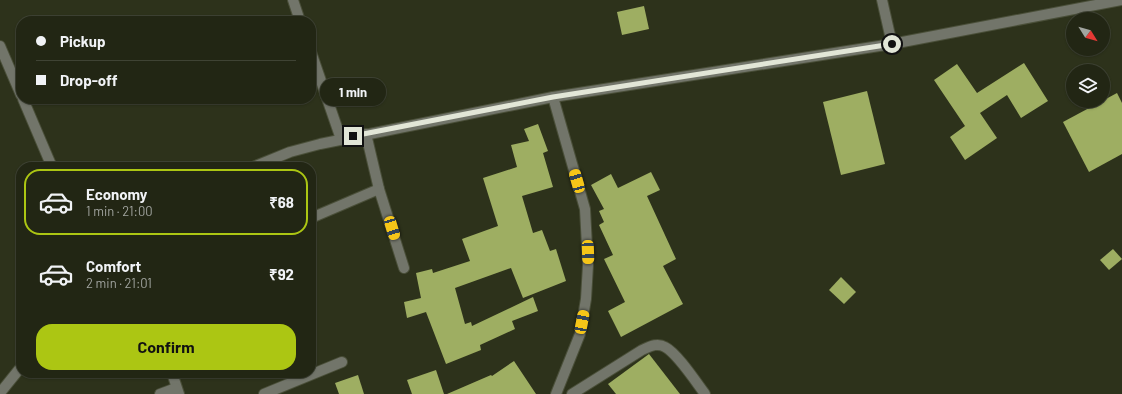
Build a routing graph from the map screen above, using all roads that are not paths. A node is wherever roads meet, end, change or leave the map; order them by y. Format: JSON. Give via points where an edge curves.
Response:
{"nodes":[{"id":1,"x":293,"y":0,"type":"edge"},
{"id":2,"x":882,"y":0,"type":"edge"},
{"id":3,"x":1122,"y":0,"type":"edge"},
{"id":4,"x":298,"y":16,"type":"edge"},
{"id":5,"x":892,"y":44,"type":"junction"},
{"id":6,"x":0,"y":46,"type":"edge"},
{"id":7,"x":316,"y":66,"type":"edge"},
{"id":8,"x":16,"y":83,"type":"edge"},
{"id":9,"x":553,"y":97,"type":"junction"},
{"id":10,"x":25,"y":104,"type":"edge"},
{"id":11,"x":366,"y":134,"type":"junction"},
{"id":12,"x":341,"y":139,"type":"junction"},
{"id":13,"x":50,"y":162,"type":"edge"},
{"id":14,"x":265,"y":162,"type":"edge"},
{"id":15,"x":379,"y":189,"type":"junction"},
{"id":16,"x":316,"y":216,"type":"edge"},
{"id":17,"x":404,"y":268,"type":"dead end"},
{"id":18,"x":342,"y":362,"type":"dead end"},
{"id":19,"x":16,"y":373,"type":"edge"},
{"id":20,"x":316,"y":373,"type":"edge"},
{"id":21,"x":173,"y":378,"type":"edge"},
{"id":22,"x":303,"y":378,"type":"edge"},
{"id":23,"x":177,"y":391,"type":"edge"},
{"id":24,"x":0,"y":393,"type":"edge"},
{"id":25,"x":160,"y":394,"type":"edge"},
{"id":26,"x":264,"y":394,"type":"edge"},
{"id":27,"x":556,"y":394,"type":"edge"},
{"id":28,"x":572,"y":394,"type":"edge"},
{"id":29,"x":706,"y":394,"type":"edge"}],
"edges":[{"from":1,"to":4,"type":"street"},
{"from":2,"to":5,"type":"street"},
{"from":3,"to":5,"type":"street"},
{"from":5,"to":9,"type":"street"},
{"from":6,"to":8,"type":"street"},
{"from":7,"to":12,"type":"street"},
{"from":9,"to":11,"type":"street"},
{"from":9,"to":27,"type":"street","via":[[585,209],[588,265],[586,300],[580,334]]},
{"from":10,"to":13,"type":"street"},
{"from":11,"to":12,"type":"street"},
{"from":11,"to":15,"type":"street"},
{"from":12,"to":14,"type":"street","via":[[290,152]]},
{"from":15,"to":16,"type":"street"},
{"from":15,"to":17,"type":"street"},
{"from":18,"to":20,"type":"street"},
{"from":19,"to":24,"type":"street"},
{"from":21,"to":23,"type":"street"},
{"from":22,"to":26,"type":"street"},
{"from":23,"to":25,"type":"street"},
{"from":28,"to":29,"type":"street","via":[[654,345],[664,346],[673,353]]}]}
